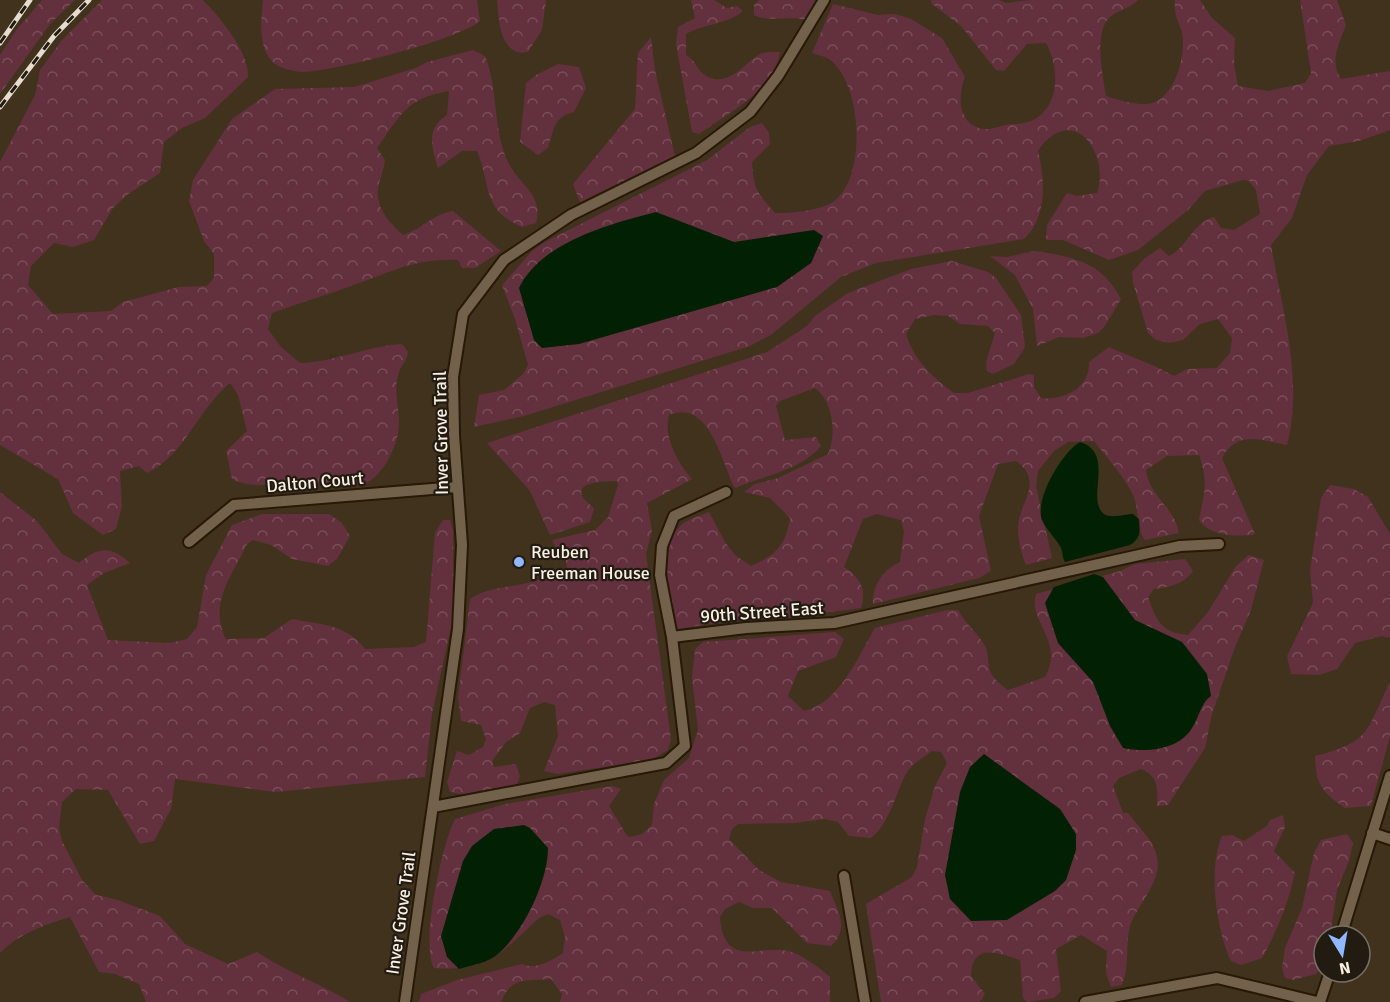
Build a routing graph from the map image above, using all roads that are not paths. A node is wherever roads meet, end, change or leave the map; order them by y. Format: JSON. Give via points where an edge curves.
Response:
{"nodes":[{"id":1,"x":824,"y":0,"type":"edge"},
{"id":2,"x":458,"y":487,"type":"junction"},
{"id":3,"x":726,"y":492,"type":"dead end"},
{"id":4,"x":189,"y":542,"type":"dead end"},
{"id":5,"x":1219,"y":544,"type":"dead end"},
{"id":6,"x":672,"y":637,"type":"junction"},
{"id":7,"x":1390,"y":776,"type":"edge"},
{"id":8,"x":433,"y":807,"type":"junction"},
{"id":9,"x":1372,"y":833,"type":"junction"},
{"id":10,"x":1390,"y":838,"type":"edge"},
{"id":11,"x":844,"y":876,"type":"dead end"},
{"id":12,"x":1345,"y":924,"type":"edge"},
{"id":13,"x":1325,"y":984,"type":"edge"},
{"id":14,"x":405,"y":1002,"type":"edge"},
{"id":15,"x":865,"y":1002,"type":"edge"},
{"id":16,"x":1085,"y":1002,"type":"edge"},
{"id":17,"x":1318,"y":1002,"type":"edge"}],
"edges":[{"from":1,"to":2,"type":"street","name":"Inver Grove Trail","via":[[778,76],[750,112],[696,153],[571,214],[504,260],[464,314],[453,377]]},
{"from":2,"to":4,"type":"street","name":"Dalton Court","via":[[234,505]]},
{"from":2,"to":8,"type":"street","name":"Inver Grove Trail","via":[[461,592]]},
{"from":3,"to":6,"type":"street","via":[[674,516],[662,546],[660,574]]},
{"from":5,"to":6,"type":"street","name":"90th Street East","via":[[1180,546],[834,623]]},
{"from":6,"to":8,"type":"street","via":[[685,746],[666,764]]},
{"from":7,"to":9,"type":"street"},
{"from":8,"to":14,"type":"street","name":"Inver Grove Trail"},
{"from":9,"to":10,"type":"street"},
{"from":9,"to":12,"type":"street"},
{"from":11,"to":15,"type":"street"},
{"from":13,"to":17,"type":"street"},
{"from":16,"to":17,"type":"street","via":[[1217,978]]}]}
